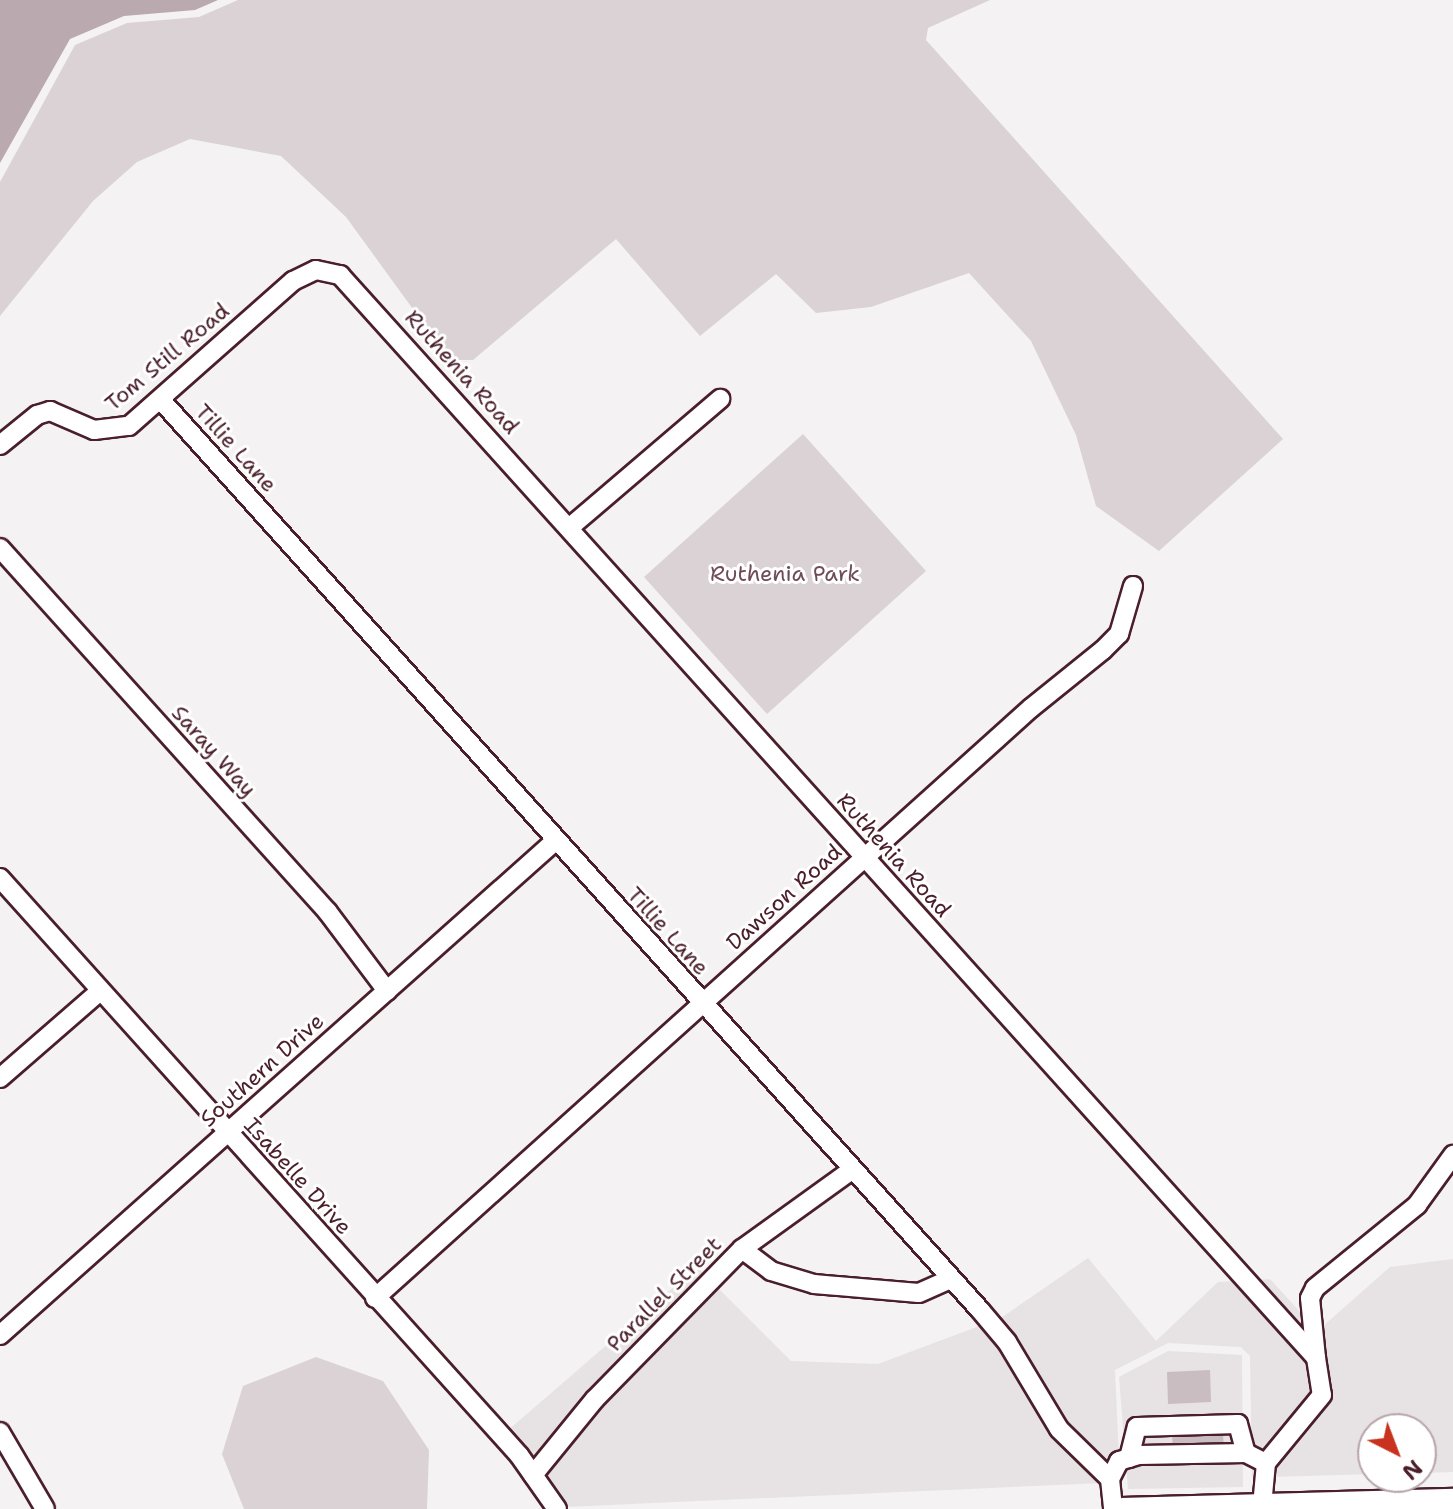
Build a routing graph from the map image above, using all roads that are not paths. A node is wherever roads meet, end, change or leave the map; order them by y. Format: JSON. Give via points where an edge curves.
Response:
{"nodes":[{"id":1,"x":316,"y":270,"type":"joint"},
{"id":2,"x":160,"y":399,"type":"junction"},
{"id":3,"x":720,"y":399,"type":"dead end"},
{"id":4,"x":0,"y":445,"type":"edge"},
{"id":5,"x":569,"y":528,"type":"junction"},
{"id":6,"x":0,"y":548,"type":"edge"},
{"id":7,"x":1133,"y":586,"type":"dead end"},
{"id":8,"x":555,"y":841,"type":"junction"},
{"id":9,"x":864,"y":857,"type":"junction"},
{"id":10,"x":0,"y":878,"type":"edge"},
{"id":11,"x":100,"y":991,"type":"junction"},
{"id":12,"x":387,"y":991,"type":"junction"},
{"id":13,"x":701,"y":1004,"type":"junction"},
{"id":14,"x":0,"y":1078,"type":"edge"},
{"id":15,"x":227,"y":1133,"type":"junction"},
{"id":16,"x":1453,"y":1155,"type":"edge"},
{"id":17,"x":850,"y":1171,"type":"junction"},
{"id":18,"x":742,"y":1249,"type":"junction"},
{"id":19,"x":951,"y":1279,"type":"junction"},
{"id":20,"x":375,"y":1298,"type":"junction"},
{"id":21,"x":0,"y":1335,"type":"edge"},
{"id":22,"x":1316,"y":1358,"type":"junction"},
{"id":23,"x":0,"y":1432,"type":"edge"},
{"id":24,"x":1246,"y":1453,"type":"junction"},
{"id":25,"x":1129,"y":1458,"type":"junction"},
{"id":26,"x":1266,"y":1463,"type":"junction"},
{"id":27,"x":533,"y":1475,"type":"junction"},
{"id":28,"x":1110,"y":1479,"type":"junction"},
{"id":29,"x":1453,"y":1500,"type":"edge"},
{"id":30,"x":1251,"y":1507,"type":"edge"},
{"id":31,"x":45,"y":1509,"type":"edge"},
{"id":32,"x":557,"y":1509,"type":"edge"},
{"id":33,"x":1113,"y":1509,"type":"edge"},
{"id":34,"x":1123,"y":1509,"type":"edge"}],
"edges":[{"from":1,"to":2,"type":"street","name":"Tom Still Road","via":[[293,281]]},
{"from":1,"to":5,"type":"street","name":"Ruthenia Road","via":[[340,275],[353,286]]},
{"from":2,"to":4,"type":"street","name":"Tom Still Road","via":[[118,430],[94,430],[50,411],[37,415]]},
{"from":2,"to":8,"type":"street","name":"Tillie Lane"},
{"from":3,"to":5,"type":"street"},
{"from":5,"to":9,"type":"street","name":"Ruthenia Road"},
{"from":6,"to":12,"type":"street","name":"Saray Way","via":[[327,911]]},
{"from":7,"to":9,"type":"street","name":"Dawson Road","via":[[1119,634]]},
{"from":8,"to":12,"type":"street","name":"Southern Drive"},
{"from":8,"to":13,"type":"street","name":"Tillie Lane"},
{"from":9,"to":13,"type":"street","name":"Dawson Road"},
{"from":9,"to":22,"type":"street","name":"Ruthenia Road"},
{"from":10,"to":11,"type":"street","name":"Isabelle Drive"},
{"from":11,"to":14,"type":"street"},
{"from":11,"to":15,"type":"street","name":"Isabelle Drive"},
{"from":12,"to":15,"type":"street","name":"Southern Drive"},
{"from":13,"to":17,"type":"street","name":"Tillie Lane"},
{"from":13,"to":20,"type":"street","name":"Dawson Road"},
{"from":15,"to":20,"type":"street","name":"Isabelle Drive"},
{"from":15,"to":21,"type":"street","name":"Southern Drive"},
{"from":16,"to":22,"type":"street","via":[[1417,1205],[1315,1288],[1310,1298]]},
{"from":17,"to":18,"type":"street","name":"Parallel Street"},
{"from":17,"to":19,"type":"street","name":"Tillie Lane"},
{"from":18,"to":19,"type":"street","via":[[771,1271],[814,1284],[919,1293]]},
{"from":18,"to":27,"type":"street","name":"Parallel Street","via":[[595,1399]]},
{"from":19,"to":28,"type":"street","name":"Tillie Lane","via":[[1007,1342],[1059,1429]]},
{"from":20,"to":27,"type":"street","name":"Isabelle Drive"},
{"from":22,"to":26,"type":"street","via":[[1323,1382],[1317,1405]]},
{"from":23,"to":31,"type":"street"},
{"from":24,"to":25,"type":"street"},
{"from":24,"to":25,"type":"street","via":[[1238,1424],[1137,1427]]},
{"from":24,"to":26,"type":"street"},
{"from":25,"to":28,"type":"street","via":[[1119,1461]]},
{"from":26,"to":30,"type":"street"},
{"from":27,"to":32,"type":"street","name":"Isabelle Drive"},
{"from":28,"to":33,"type":"street"},
{"from":29,"to":30,"type":"main road"},
{"from":30,"to":34,"type":"main road"}]}
